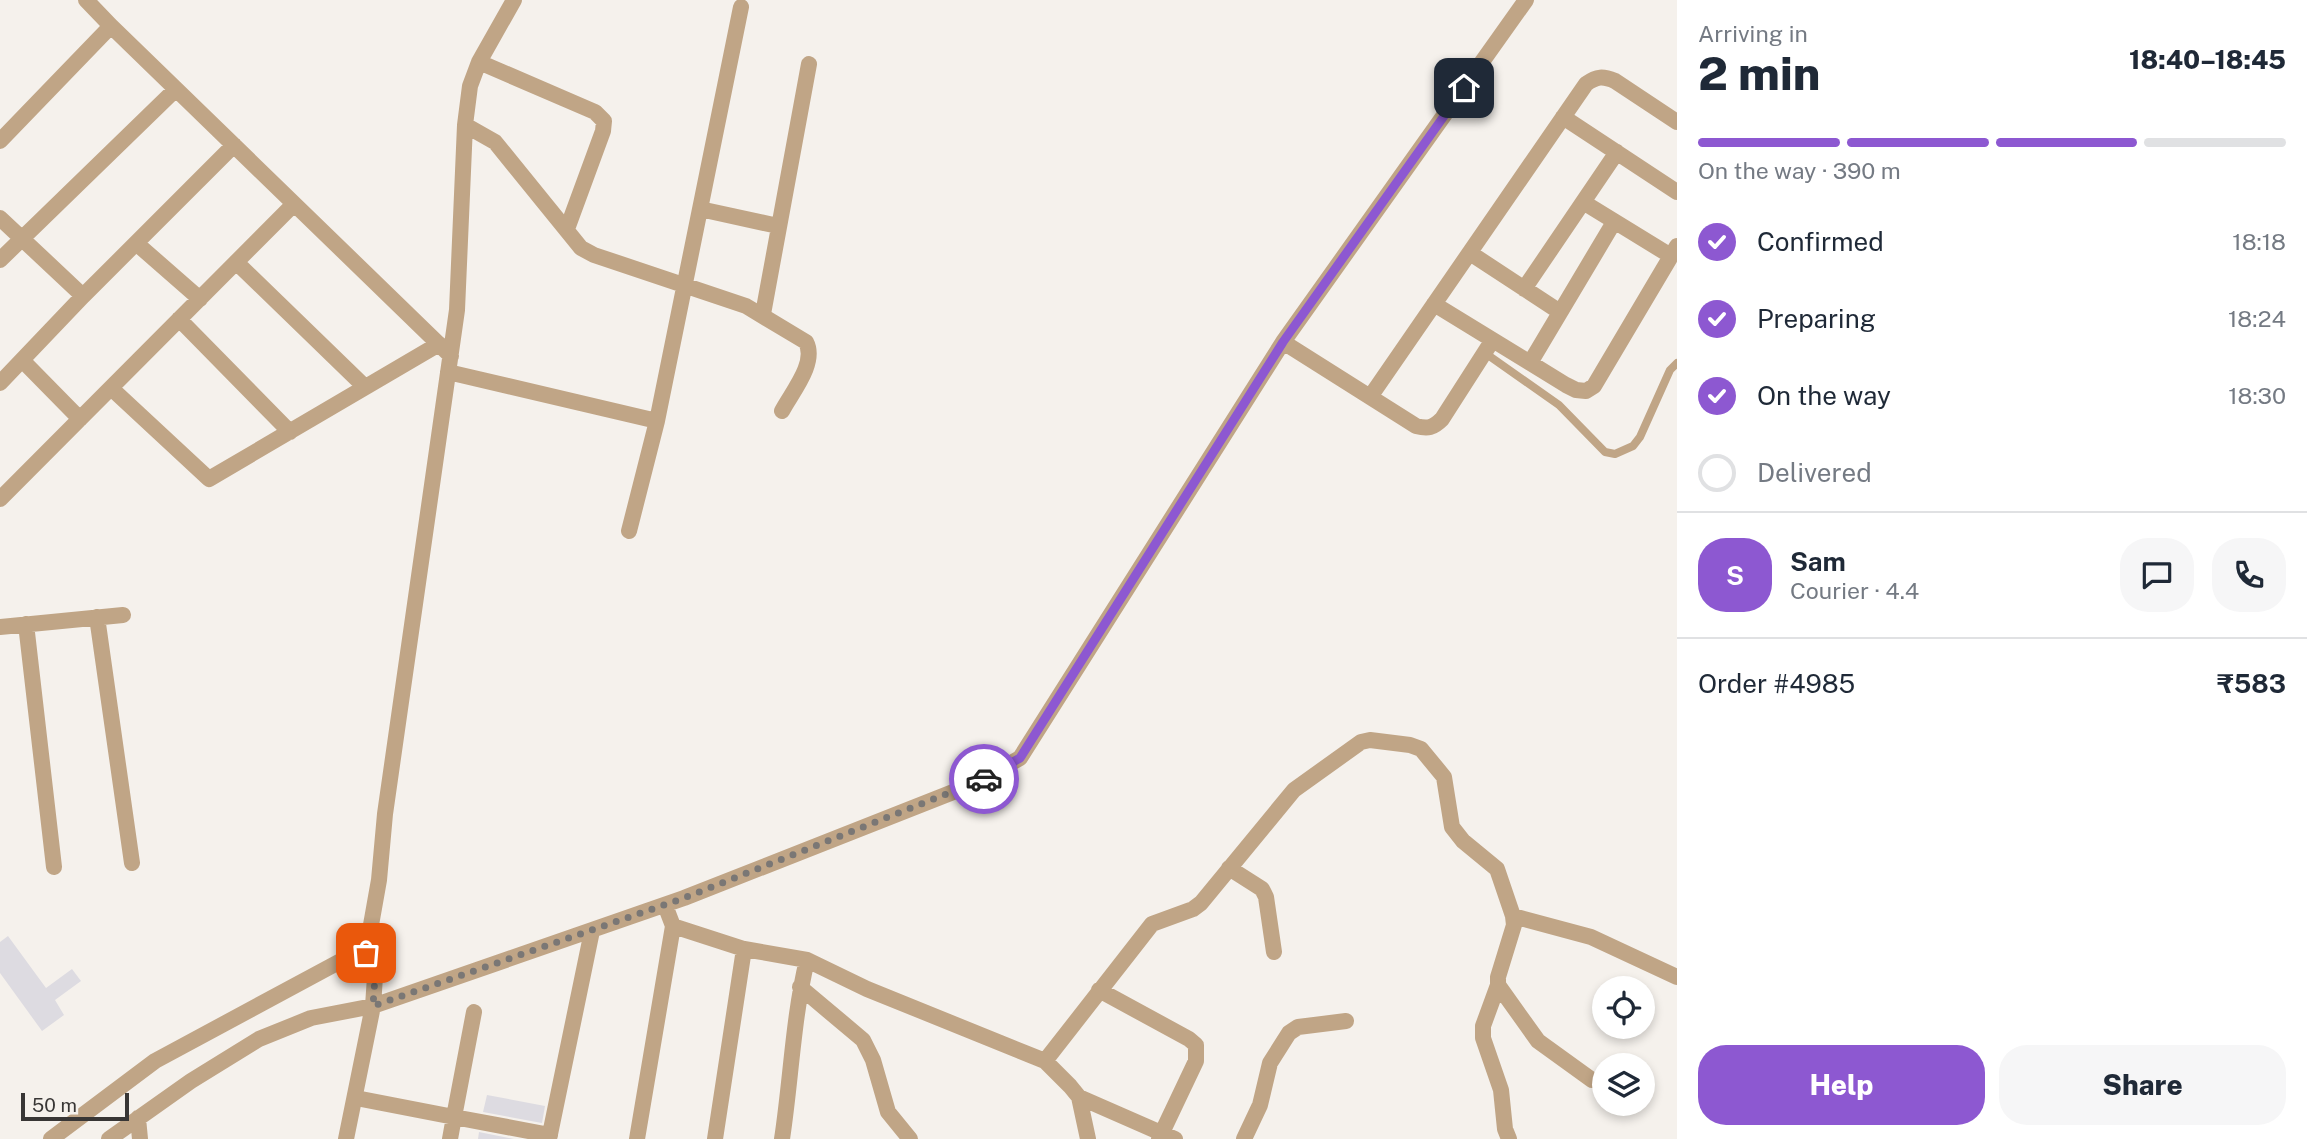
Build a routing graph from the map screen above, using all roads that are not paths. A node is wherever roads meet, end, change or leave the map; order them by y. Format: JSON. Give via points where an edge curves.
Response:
{"nodes":[{"id":1,"x":86,"y":0,"type":"edge"},
{"id":2,"x":514,"y":0,"type":"edge"},
{"id":3,"x":1526,"y":0,"type":"edge"},
{"id":4,"x":741,"y":7,"type":"dead end"},
{"id":5,"x":111,"y":26,"type":"junction"},
{"id":6,"x":480,"y":62,"type":"junction"},
{"id":7,"x":809,"y":64,"type":"dead end"},
{"id":8,"x":176,"y":89,"type":"junction"},
{"id":9,"x":1563,"y":117,"type":"junction"},
{"id":10,"x":1677,"y":122,"type":"edge"},
{"id":11,"x":465,"y":125,"type":"junction"},
{"id":12,"x":0,"y":141,"type":"edge"},
{"id":13,"x":234,"y":145,"type":"junction"},
{"id":14,"x":1616,"y":152,"type":"junction"},
{"id":15,"x":1677,"y":191,"type":"edge"},
{"id":16,"x":1583,"y":202,"type":"junction"},
{"id":17,"x":294,"y":204,"type":"junction"},
{"id":18,"x":700,"y":209,"type":"junction"},
{"id":19,"x":0,"y":219,"type":"edge"},
{"id":20,"x":1614,"y":222,"type":"junction"},
{"id":21,"x":778,"y":226,"type":"junction"},
{"id":22,"x":567,"y":229,"type":"junction"},
{"id":23,"x":21,"y":238,"type":"junction"},
{"id":24,"x":136,"y":243,"type":"junction"},
{"id":25,"x":1674,"y":251,"type":"edge"},
{"id":26,"x":1470,"y":253,"type":"junction"},
{"id":27,"x":0,"y":260,"type":"edge"},
{"id":28,"x":236,"y":262,"type":"junction"},
{"id":29,"x":684,"y":284,"type":"junction"},
{"id":30,"x":1524,"y":289,"type":"junction"},
{"id":31,"x":83,"y":296,"type":"junction"},
{"id":32,"x":200,"y":299,"type":"junction"},
{"id":33,"x":1434,"y":304,"type":"junction"},
{"id":34,"x":1560,"y":312,"type":"junction"},
{"id":35,"x":763,"y":314,"type":"junction"},
{"id":36,"x":179,"y":320,"type":"junction"},
{"id":37,"x":1283,"y":342,"type":"junction"},
{"id":38,"x":1488,"y":347,"type":"junction"},
{"id":39,"x":446,"y":358,"type":"junction"},
{"id":40,"x":23,"y":360,"type":"junction"},
{"id":41,"x":1530,"y":363,"type":"junction"},
{"id":42,"x":1677,"y":363,"type":"edge"},
{"id":43,"x":0,"y":383,"type":"edge"},
{"id":44,"x":365,"y":387,"type":"junction"},
{"id":45,"x":111,"y":388,"type":"junction"},
{"id":46,"x":1370,"y":397,"type":"junction"},
{"id":47,"x":782,"y":411,"type":"dead end"},
{"id":48,"x":80,"y":419,"type":"junction"},
{"id":49,"x":657,"y":421,"type":"junction"},
{"id":50,"x":289,"y":432,"type":"junction"},
{"id":51,"x":0,"y":499,"type":"edge"},
{"id":52,"x":629,"y":531,"type":"dead end"},
{"id":53,"x":123,"y":615,"type":"dead end"},
{"id":54,"x":97,"y":617,"type":"junction"},
{"id":55,"x":26,"y":624,"type":"junction"},
{"id":56,"x":0,"y":627,"type":"edge"},
{"id":57,"x":132,"y":863,"type":"dead end"},
{"id":58,"x":54,"y":867,"type":"dead end"},
{"id":59,"x":1229,"y":868,"type":"junction"},
{"id":60,"x":665,"y":905,"type":"junction"},
{"id":61,"x":1513,"y":916,"type":"junction"},
{"id":62,"x":673,"y":926,"type":"junction"},
{"id":63,"x":592,"y":931,"type":"junction"},
{"id":64,"x":744,"y":949,"type":"junction"},
{"id":65,"x":1274,"y":952,"type":"dead end"},
{"id":66,"x":371,"y":957,"type":"junction"},
{"id":67,"x":807,"y":960,"type":"junction"},
{"id":68,"x":1677,"y":977,"type":"edge"},
{"id":69,"x":1499,"y":985,"type":"junction"},
{"id":70,"x":800,"y":987,"type":"junction"},
{"id":71,"x":1099,"y":990,"type":"junction"},
{"id":72,"x":373,"y":1006,"type":"junction"},
{"id":73,"x":474,"y":1012,"type":"dead end"},
{"id":74,"x":1346,"y":1021,"type":"dead end"},
{"id":75,"x":1045,"y":1061,"type":"junction"},
{"id":76,"x":1592,"y":1080,"type":"dead end"},
{"id":77,"x":1079,"y":1097,"type":"junction"},
{"id":78,"x":356,"y":1098,"type":"junction"},
{"id":79,"x":138,"y":1118,"type":"junction"},
{"id":80,"x":454,"y":1118,"type":"junction"},
{"id":81,"x":549,"y":1137,"type":"edge"},
{"id":82,"x":1165,"y":1137,"type":"edge"},
{"id":83,"x":51,"y":1139,"type":"edge"},
{"id":84,"x":110,"y":1139,"type":"edge"},
{"id":85,"x":140,"y":1139,"type":"edge"},
{"id":86,"x":346,"y":1139,"type":"edge"},
{"id":87,"x":450,"y":1139,"type":"edge"},
{"id":88,"x":637,"y":1139,"type":"edge"},
{"id":89,"x":715,"y":1139,"type":"edge"},
{"id":90,"x":782,"y":1139,"type":"edge"},
{"id":91,"x":911,"y":1139,"type":"edge"},
{"id":92,"x":1088,"y":1139,"type":"edge"},
{"id":93,"x":1244,"y":1139,"type":"edge"},
{"id":94,"x":1509,"y":1139,"type":"edge"}],
"edges":[{"from":1,"to":5,"type":"street"},
{"from":2,"to":6,"type":"street"},
{"from":3,"to":37,"type":"street"},
{"from":4,"to":18,"type":"street"},
{"from":5,"to":8,"type":"street"},
{"from":5,"to":12,"type":"street"},
{"from":6,"to":11,"type":"street","via":[[470,86]]},
{"from":6,"to":22,"type":"street","via":[[595,112],[604,121]]},
{"from":7,"to":21,"type":"street"},
{"from":8,"to":13,"type":"street"},
{"from":8,"to":23,"type":"street"},
{"from":9,"to":10,"type":"street","via":[[1586,84],[1604,77]]},
{"from":9,"to":14,"type":"street"},
{"from":9,"to":26,"type":"street"},
{"from":11,"to":22,"type":"street","via":[[495,142]]},
{"from":11,"to":39,"type":"street","via":[[457,310]]},
{"from":13,"to":17,"type":"street"},
{"from":13,"to":24,"type":"street"},
{"from":14,"to":15,"type":"street"},
{"from":14,"to":16,"type":"street"},
{"from":16,"to":20,"type":"street"},
{"from":16,"to":30,"type":"street"},
{"from":17,"to":28,"type":"street"},
{"from":17,"to":39,"type":"street"},
{"from":18,"to":21,"type":"street"},
{"from":18,"to":29,"type":"street"},
{"from":19,"to":23,"type":"street"},
{"from":20,"to":25,"type":"street"},
{"from":20,"to":34,"type":"street"},
{"from":21,"to":35,"type":"street"},
{"from":22,"to":29,"type":"street","via":[[581,248],[594,255]]},
{"from":23,"to":27,"type":"street"},
{"from":23,"to":31,"type":"street"},
{"from":24,"to":31,"type":"street"},
{"from":24,"to":32,"type":"street"},
{"from":25,"to":41,"type":"street","via":[[1594,386],[1576,390]]},
{"from":26,"to":30,"type":"street"},
{"from":26,"to":33,"type":"street"},
{"from":28,"to":32,"type":"street"},
{"from":28,"to":44,"type":"street"},
{"from":29,"to":35,"type":"street"},
{"from":29,"to":49,"type":"street"},
{"from":30,"to":34,"type":"street"},
{"from":31,"to":40,"type":"street"},
{"from":32,"to":36,"type":"street"},
{"from":33,"to":38,"type":"street"},
{"from":33,"to":46,"type":"street"},
{"from":34,"to":41,"type":"street"},
{"from":35,"to":47,"type":"street","via":[[806,342],[811,351]]},
{"from":36,"to":45,"type":"street"},
{"from":36,"to":50,"type":"street"},
{"from":37,"to":46,"type":"street"},
{"from":37,"to":60,"type":"street","via":[[1020,758],[976,783]]},
{"from":38,"to":41,"type":"street"},
{"from":38,"to":42,"type":"lane","via":[[1559,405],[1605,452],[1615,454],[1633,446],[1640,437]]},
{"from":38,"to":46,"type":"street","via":[[1435,426],[1416,426]]},
{"from":39,"to":44,"type":"street"},
{"from":39,"to":49,"type":"street"},
{"from":39,"to":66,"type":"street","via":[[385,814]]},
{"from":40,"to":43,"type":"street"},
{"from":40,"to":48,"type":"street"},
{"from":44,"to":50,"type":"street"},
{"from":45,"to":48,"type":"street"},
{"from":45,"to":50,"type":"street","via":[[209,479]]},
{"from":48,"to":51,"type":"street"},
{"from":49,"to":52,"type":"street"},
{"from":53,"to":54,"type":"street"},
{"from":54,"to":55,"type":"street"},
{"from":54,"to":57,"type":"street"},
{"from":55,"to":56,"type":"street"},
{"from":55,"to":58,"type":"street"},
{"from":59,"to":61,"type":"street","via":[[1294,790],[1361,742],[1410,745],[1421,749],[1444,777],[1452,827],[1497,869]]},
{"from":59,"to":65,"type":"street","via":[[1262,889]]},
{"from":59,"to":71,"type":"street","via":[[1193,909],[1152,924]]},
{"from":60,"to":62,"type":"street"},
{"from":60,"to":63,"type":"street"},
{"from":61,"to":68,"type":"street","via":[[1591,937]]},
{"from":61,"to":69,"type":"street"},
{"from":62,"to":64,"type":"street"},
{"from":62,"to":88,"type":"street"},
{"from":63,"to":72,"type":"street"},
{"from":63,"to":81,"type":"street"},
{"from":64,"to":67,"type":"street"},
{"from":64,"to":89,"type":"street"},
{"from":66,"to":72,"type":"street","via":[[376,980]]},
{"from":66,"to":83,"type":"street","via":[[351,956],[155,1061]]},
{"from":67,"to":70,"type":"street"},
{"from":67,"to":75,"type":"street"},
{"from":69,"to":76,"type":"street","via":[[1538,1041]]},
{"from":69,"to":94,"type":"street","via":[[1483,1038],[1502,1090]]},
{"from":70,"to":90,"type":"street"},
{"from":70,"to":91,"type":"street","via":[[863,1040],[888,1112]]},
{"from":71,"to":75,"type":"street"},
{"from":71,"to":82,"type":"street","via":[[1196,1045],[1196,1061]]},
{"from":72,"to":78,"type":"street"},
{"from":72,"to":79,"type":"street","via":[[311,1018],[258,1039]]},
{"from":73,"to":80,"type":"street"},
{"from":74,"to":93,"type":"street","via":[[1289,1032],[1270,1063],[1260,1105]]},
{"from":75,"to":77,"type":"street"},
{"from":77,"to":82,"type":"street"},
{"from":77,"to":92,"type":"street"},
{"from":78,"to":80,"type":"street"},
{"from":78,"to":86,"type":"street"},
{"from":79,"to":84,"type":"street"},
{"from":79,"to":85,"type":"street"},
{"from":80,"to":81,"type":"street"},
{"from":80,"to":87,"type":"street"}]}
